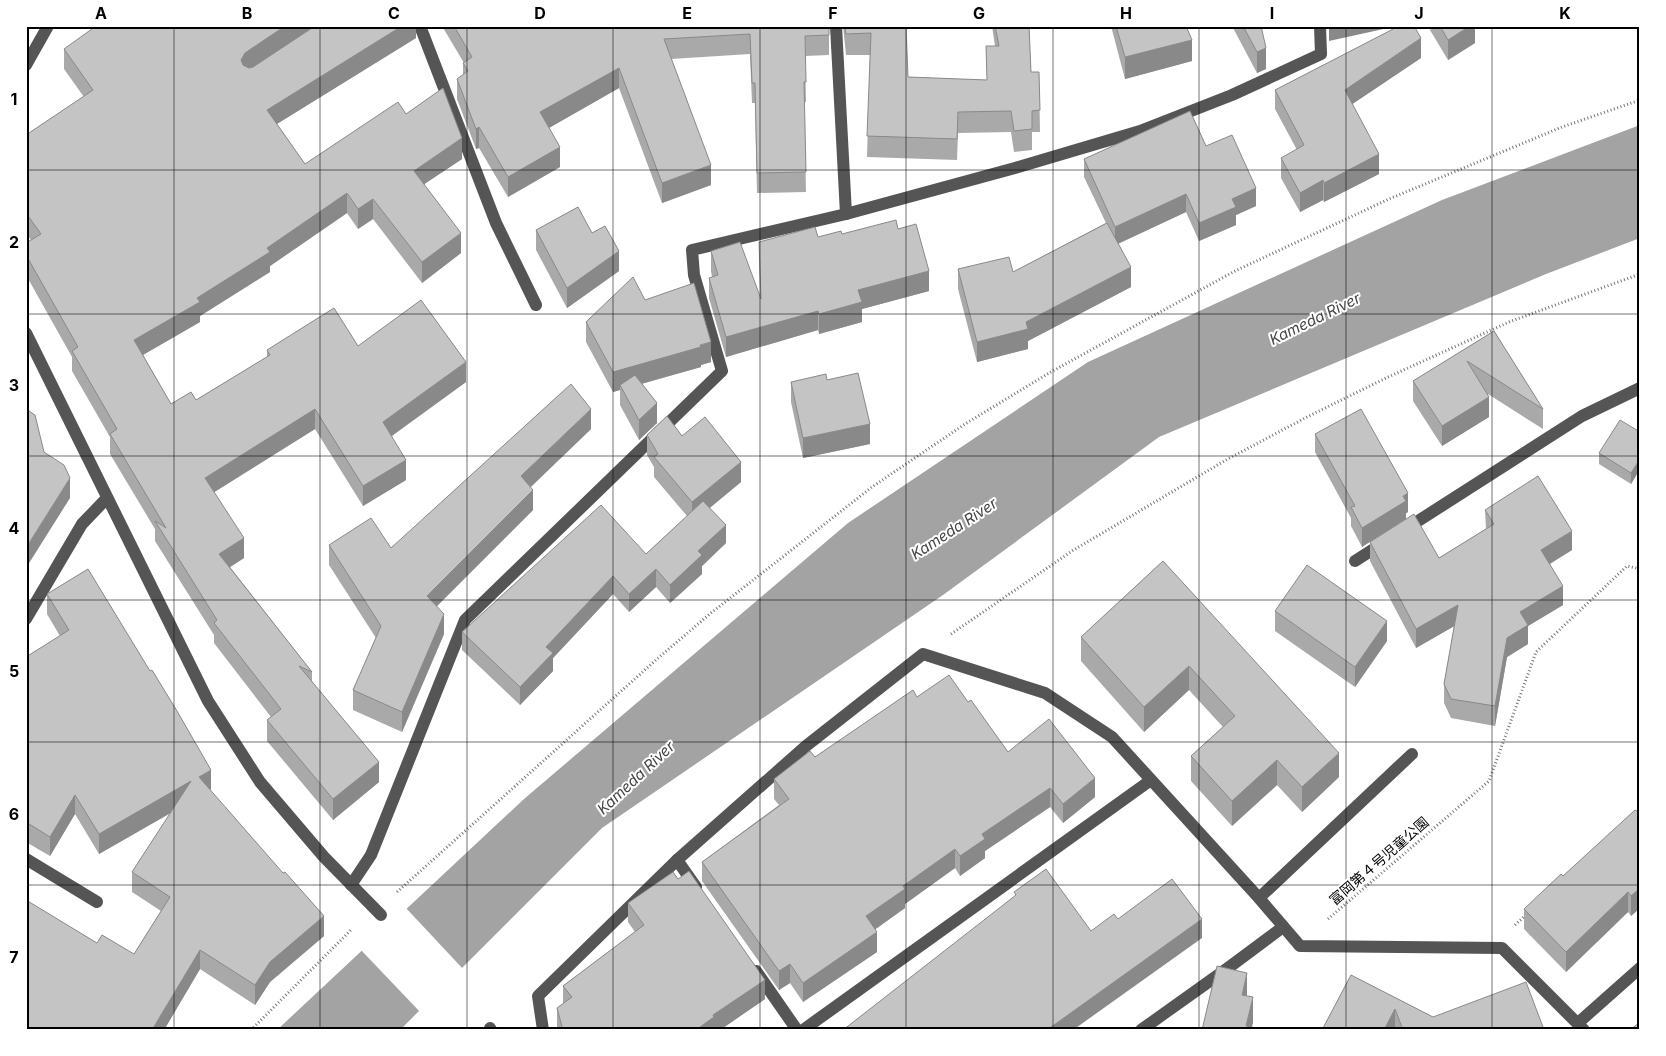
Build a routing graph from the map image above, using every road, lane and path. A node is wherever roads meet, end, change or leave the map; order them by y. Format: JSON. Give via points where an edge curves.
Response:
{"nodes":[{"id":1,"x":48,"y":26,"type":"edge"},
{"id":2,"x":420,"y":26,"type":"edge"},
{"id":3,"x":836,"y":26,"type":"edge"},
{"id":4,"x":1320,"y":26,"type":"edge"},
{"id":5,"x":26,"y":65,"type":"edge"},
{"id":6,"x":1640,"y":100,"type":"edge"},
{"id":7,"x":846,"y":214,"type":"junction"},
{"id":8,"x":1640,"y":274,"type":"edge"},
{"id":9,"x":536,"y":305,"type":"dead end"},
{"id":10,"x":26,"y":333,"type":"edge"},
{"id":11,"x":1640,"y":388,"type":"edge"},
{"id":12,"x":107,"y":498,"type":"junction"},
{"id":13,"x":1355,"y":561,"type":"dead end"},
{"id":14,"x":1640,"y":569,"type":"edge"},
{"id":15,"x":26,"y":619,"type":"edge"},
{"id":16,"x":923,"y":654,"type":"junction"},
{"id":17,"x":1412,"y":754,"type":"dead end"},
{"id":18,"x":1152,"y":780,"type":"junction"},
{"id":19,"x":26,"y":859,"type":"edge"},
{"id":20,"x":677,"y":860,"type":"junction"},
{"id":21,"x":351,"y":885,"type":"junction"},
{"id":22,"x":1259,"y":898,"type":"junction"},
{"id":23,"x":706,"y":900,"type":"edge"},
{"id":24,"x":97,"y":902,"type":"dead end"},
{"id":25,"x":379,"y":912,"type":"joint"},
{"id":26,"x":1528,"y":913,"type":"edge"},
{"id":27,"x":1334,"y":922,"type":"dead end"},
{"id":28,"x":1514,"y":926,"type":"dead end"},
{"id":29,"x":1283,"y":927,"type":"junction"},
{"id":30,"x":352,"y":929,"type":"dead end"},
{"id":31,"x":746,"y":957,"type":"edge"},
{"id":32,"x":1640,"y":968,"type":"edge"},
{"id":33,"x":1581,"y":1026,"type":"edge"},
{"id":34,"x":251,"y":1030,"type":"edge"},
{"id":35,"x":543,"y":1030,"type":"edge"},
{"id":36,"x":798,"y":1030,"type":"edge"},
{"id":37,"x":803,"y":1030,"type":"edge"},
{"id":38,"x":1141,"y":1030,"type":"edge"}],
"edges":[{"from":1,"to":5,"type":"street"},
{"from":2,"to":9,"type":"street","via":[[496,223]]},
{"from":3,"to":7,"type":"street"},
{"from":4,"to":7,"type":"street","via":[[1321,54],[1140,132]]},
{"from":6,"to":25,"type":"path","via":[[1562,127],[1389,199],[1235,271],[1049,373],[965,424],[872,487],[711,612]]},
{"from":7,"to":21,"type":"street","via":[[692,250],[694,275],[722,371],[465,620],[371,856]]},
{"from":8,"to":16,"type":"path","via":[[1508,322],[1307,416],[1072,551]]},
{"from":10,"to":12,"type":"street"},
{"from":11,"to":13,"type":"street","via":[[1582,416]]},
{"from":12,"to":15,"type":"street","via":[[82,524]]},
{"from":12,"to":21,"type":"street","via":[[208,701],[260,782]]},
{"from":14,"to":27,"type":"path","name":"富岡第４号児童公園","via":[[1627,566],[1536,652],[1489,781],[1324,922]]},
{"from":16,"to":18,"type":"street","via":[[1045,693],[1112,737]]},
{"from":16,"to":20,"type":"street","via":[[806,746]]},
{"from":17,"to":22,"type":"street"},
{"from":18,"to":22,"type":"street"},
{"from":18,"to":37,"type":"street"},
{"from":19,"to":24,"type":"street"},
{"from":20,"to":23,"type":"street"},
{"from":20,"to":35,"type":"street","via":[[538,996]]},
{"from":21,"to":25,"type":"street"},
{"from":22,"to":29,"type":"street"},
{"from":26,"to":28,"type":"path"},
{"from":29,"to":33,"type":"street","via":[[1300,946],[1502,948]]},
{"from":29,"to":38,"type":"street"},
{"from":30,"to":34,"type":"path"},
{"from":31,"to":36,"type":"street"},
{"from":32,"to":33,"type":"street"}]}
